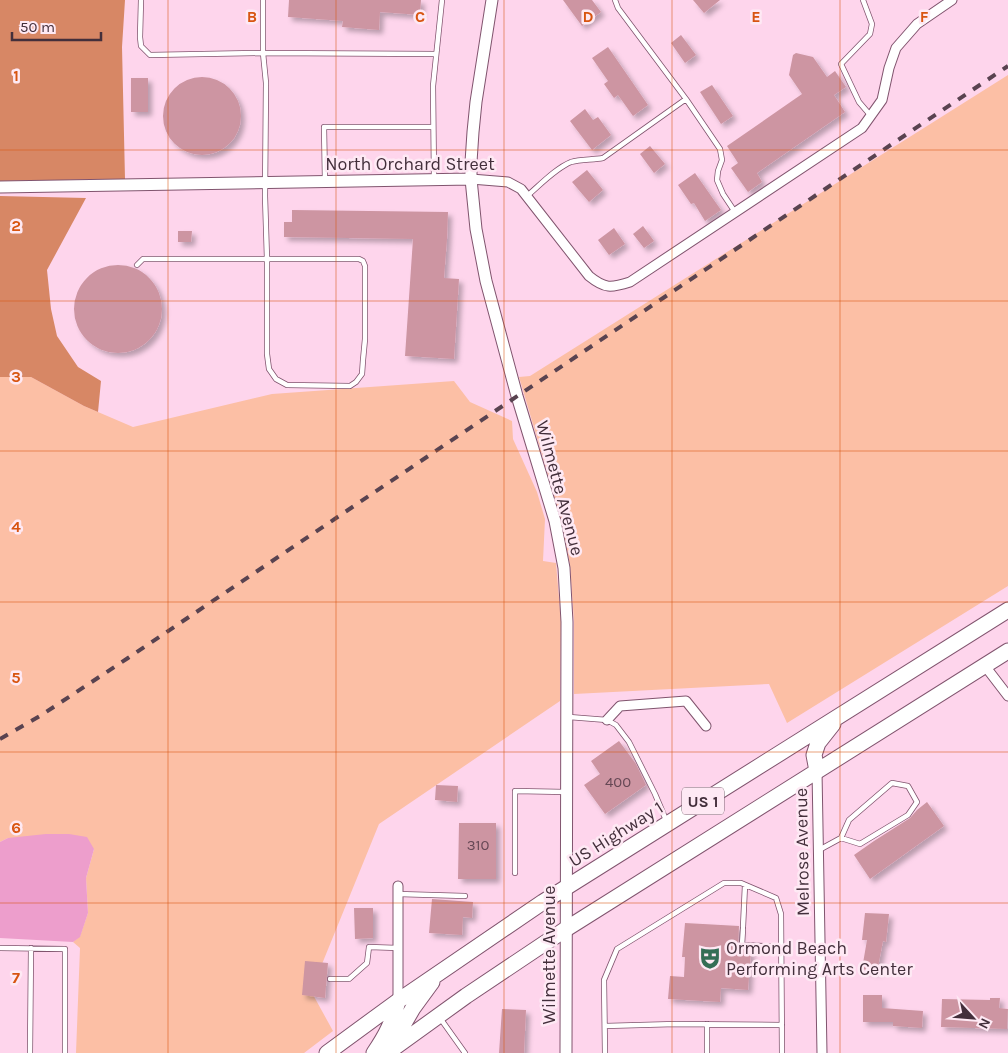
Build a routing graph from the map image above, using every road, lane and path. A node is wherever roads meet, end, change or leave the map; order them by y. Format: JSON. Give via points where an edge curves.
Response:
{"nodes":[{"id":1,"x":141,"y":0,"type":"edge"},
{"id":2,"x":263,"y":0,"type":"edge"},
{"id":3,"x":442,"y":0,"type":"edge"},
{"id":4,"x":492,"y":0,"type":"edge"},
{"id":5,"x":615,"y":0,"type":"edge"},
{"id":6,"x":862,"y":0,"type":"edge"},
{"id":7,"x":952,"y":0,"type":"edge"},
{"id":8,"x":263,"y":53,"type":"junction"},
{"id":9,"x":436,"y":54,"type":"junction"},
{"id":10,"x":686,"y":99,"type":"junction"},
{"id":11,"x":871,"y":116,"type":"junction"},
{"id":12,"x":433,"y":127,"type":"junction"},
{"id":13,"x":472,"y":179,"type":"junction"},
{"id":14,"x":434,"y":180,"type":"junction"},
{"id":15,"x":264,"y":182,"type":"junction"},
{"id":16,"x":325,"y":182,"type":"junction"},
{"id":17,"x":0,"y":187,"type":"edge"},
{"id":18,"x":527,"y":196,"type":"junction"},
{"id":19,"x":735,"y":212,"type":"junction"},
{"id":20,"x":267,"y":259,"type":"junction"},
{"id":21,"x":137,"y":265,"type":"dead end"},
{"id":22,"x":1008,"y":610,"type":"edge"},
{"id":23,"x":1008,"y":651,"type":"edge"},
{"id":24,"x":984,"y":666,"type":"junction"},
{"id":25,"x":1007,"y":693,"type":"edge"},
{"id":26,"x":840,"y":715,"type":"junction"},
{"id":27,"x":567,"y":717,"type":"junction"},
{"id":28,"x":606,"y":720,"type":"junction"},
{"id":29,"x":706,"y":726,"type":"dead end"},
{"id":30,"x":817,"y":771,"type":"junction"},
{"id":31,"x":567,"y":792,"type":"junction"},
{"id":32,"x":668,"y":823,"type":"junction"},
{"id":33,"x":841,"y":838,"type":"junction"},
{"id":34,"x":818,"y":850,"type":"junction"},
{"id":35,"x":514,"y":874,"type":"dead end"},
{"id":36,"x":743,"y":884,"type":"junction"},
{"id":37,"x":566,"y":887,"type":"junction"},
{"id":38,"x":398,"y":890,"type":"joint"},
{"id":39,"x":465,"y":896,"type":"dead end"},
{"id":40,"x":566,"y":930,"type":"junction"},
{"id":41,"x":781,"y":947,"type":"junction"},
{"id":42,"x":0,"y":948,"type":"edge"},
{"id":43,"x":31,"y":948,"type":"junction"},
{"id":44,"x":398,"y":948,"type":"junction"},
{"id":45,"x":439,"y":973,"type":"junction"},
{"id":46,"x":330,"y":979,"type":"dead end"},
{"id":47,"x":398,"y":1001,"type":"junction"},
{"id":48,"x":438,"y":1016,"type":"junction"},
{"id":49,"x":707,"y":1024,"type":"junction"},
{"id":50,"x":782,"y":1025,"type":"junction"},
{"id":51,"x":605,"y":1026,"type":"junction"},
{"id":52,"x":392,"y":1051,"type":"edge"},
{"id":53,"x":30,"y":1053,"type":"edge"},
{"id":54,"x":65,"y":1053,"type":"edge"},
{"id":55,"x":327,"y":1053,"type":"edge"},
{"id":56,"x":374,"y":1053,"type":"edge"},
{"id":57,"x":465,"y":1053,"type":"edge"},
{"id":58,"x":566,"y":1053,"type":"edge"},
{"id":59,"x":605,"y":1053,"type":"edge"},
{"id":60,"x":707,"y":1053,"type":"edge"},
{"id":61,"x":782,"y":1053,"type":"edge"},
{"id":62,"x":822,"y":1053,"type":"edge"}],
"edges":[{"from":1,"to":8,"type":"lane","via":[[140,37],[142,46],[150,55]]},
{"from":2,"to":8,"type":"lane"},
{"from":3,"to":9,"type":"lane"},
{"from":4,"to":13,"type":"street","name":"Wilmette Avenue","via":[[476,102]]},
{"from":5,"to":10,"type":"lane"},
{"from":6,"to":11,"type":"lane","via":[[872,24],[870,34],[841,64],[859,102]]},
{"from":7,"to":11,"type":"street","name":"North Orchard Street","via":[[917,24],[896,48],[882,100]]},
{"from":8,"to":9,"type":"lane"},
{"from":8,"to":15,"type":"lane","via":[[266,83]]},
{"from":9,"to":12,"type":"lane"},
{"from":10,"to":18,"type":"lane","via":[[603,158],[573,161]]},
{"from":10,"to":19,"type":"lane","via":[[720,149],[722,160],[717,180]]},
{"from":11,"to":19,"type":"street","name":"North Orchard Street","via":[[862,128]]},
{"from":12,"to":14,"type":"lane"},
{"from":12,"to":16,"type":"lane","via":[[324,127]]},
{"from":13,"to":14,"type":"street","name":"North Orchard Street"},
{"from":13,"to":18,"type":"street","name":"North Orchard Street","via":[[508,182]]},
{"from":13,"to":27,"type":"street","name":"Wilmette Avenue","via":[[476,229],[486,281],[555,521],[562,559],[567,622]]},
{"from":14,"to":16,"type":"street","name":"North Orchard Street"},
{"from":15,"to":16,"type":"street","name":"North Orchard Street"},
{"from":15,"to":17,"type":"street","name":"North Orchard Street"},
{"from":15,"to":20,"type":"lane"},
{"from":18,"to":19,"type":"street","name":"North Orchard Street","via":[[589,276],[595,282],[613,287],[630,282]]},
{"from":20,"to":20,"type":"lane","via":[[267,354],[269,369],[276,379],[287,385],[350,386],[356,382],[362,374],[365,339],[363,261]]},
{"from":20,"to":21,"type":"lane","via":[[143,259]]},
{"from":22,"to":26,"type":"main road","name":"US Highway 1","number":"US 1"},
{"from":23,"to":24,"type":"main road","number":"US 1"},
{"from":24,"to":25,"type":"street"},
{"from":24,"to":30,"type":"main road","number":"US 1"},
{"from":26,"to":30,"type":"main road","via":[[818,743],[814,755]]},
{"from":26,"to":32,"type":"main road","name":"US Highway 1","number":"US 1"},
{"from":27,"to":28,"type":"lane"},
{"from":27,"to":31,"type":"street","name":"Wilmette Avenue"},
{"from":28,"to":29,"type":"street","via":[[620,706],[686,701]]},
{"from":28,"to":32,"type":"lane","via":[[616,724],[629,742]]},
{"from":30,"to":34,"type":"street","name":"Melrose Avenue"},
{"from":30,"to":40,"type":"main road","number":"US 1"},
{"from":31,"to":35,"type":"lane","via":[[515,791]]},
{"from":31,"to":37,"type":"street","name":"Wilmette Avenue"},
{"from":32,"to":37,"type":"main road","name":"US Highway 1","number":"US 1"},
{"from":33,"to":33,"type":"lane","via":[[849,820],[892,783],[908,786],[916,802],[908,815],[860,844]]},
{"from":33,"to":34,"type":"lane"},
{"from":34,"to":62,"type":"street","name":"Melrose Avenue"},
{"from":36,"to":41,"type":"lane","via":[[776,898],[781,914]]},
{"from":36,"to":41,"type":"lane","via":[[742,945]]},
{"from":36,"to":51,"type":"lane","via":[[724,883],[617,949],[604,980]]},
{"from":37,"to":40,"type":"street","name":"Wilmette Avenue"},
{"from":37,"to":45,"type":"main road","name":"US Highway 1","number":"US 1"},
{"from":38,"to":39,"type":"lane"},
{"from":38,"to":44,"type":"street"},
{"from":40,"to":48,"type":"main road","number":"US 1"},
{"from":40,"to":58,"type":"street","name":"Wilmette Avenue"},
{"from":41,"to":50,"type":"lane"},
{"from":42,"to":43,"type":"lane"},
{"from":43,"to":53,"type":"lane"},
{"from":43,"to":54,"type":"lane","via":[[65,949]]},
{"from":44,"to":46,"type":"lane","via":[[369,947],[367,964],[349,979]]},
{"from":44,"to":47,"type":"street"},
{"from":45,"to":47,"type":"main road","name":"US Highway 1","number":"US 1"},
{"from":45,"to":52,"type":"main road","via":[[413,1008]]},
{"from":47,"to":55,"type":"main road","name":"US Highway 1","number":"US 1"},
{"from":47,"to":56,"type":"main road","via":[[392,1022]]},
{"from":48,"to":52,"type":"main road","number":"US 1"},
{"from":48,"to":57,"type":"lane"},
{"from":49,"to":50,"type":"lane"},
{"from":49,"to":51,"type":"lane"},
{"from":49,"to":60,"type":"lane"},
{"from":50,"to":61,"type":"lane"},
{"from":51,"to":59,"type":"lane"}]}
